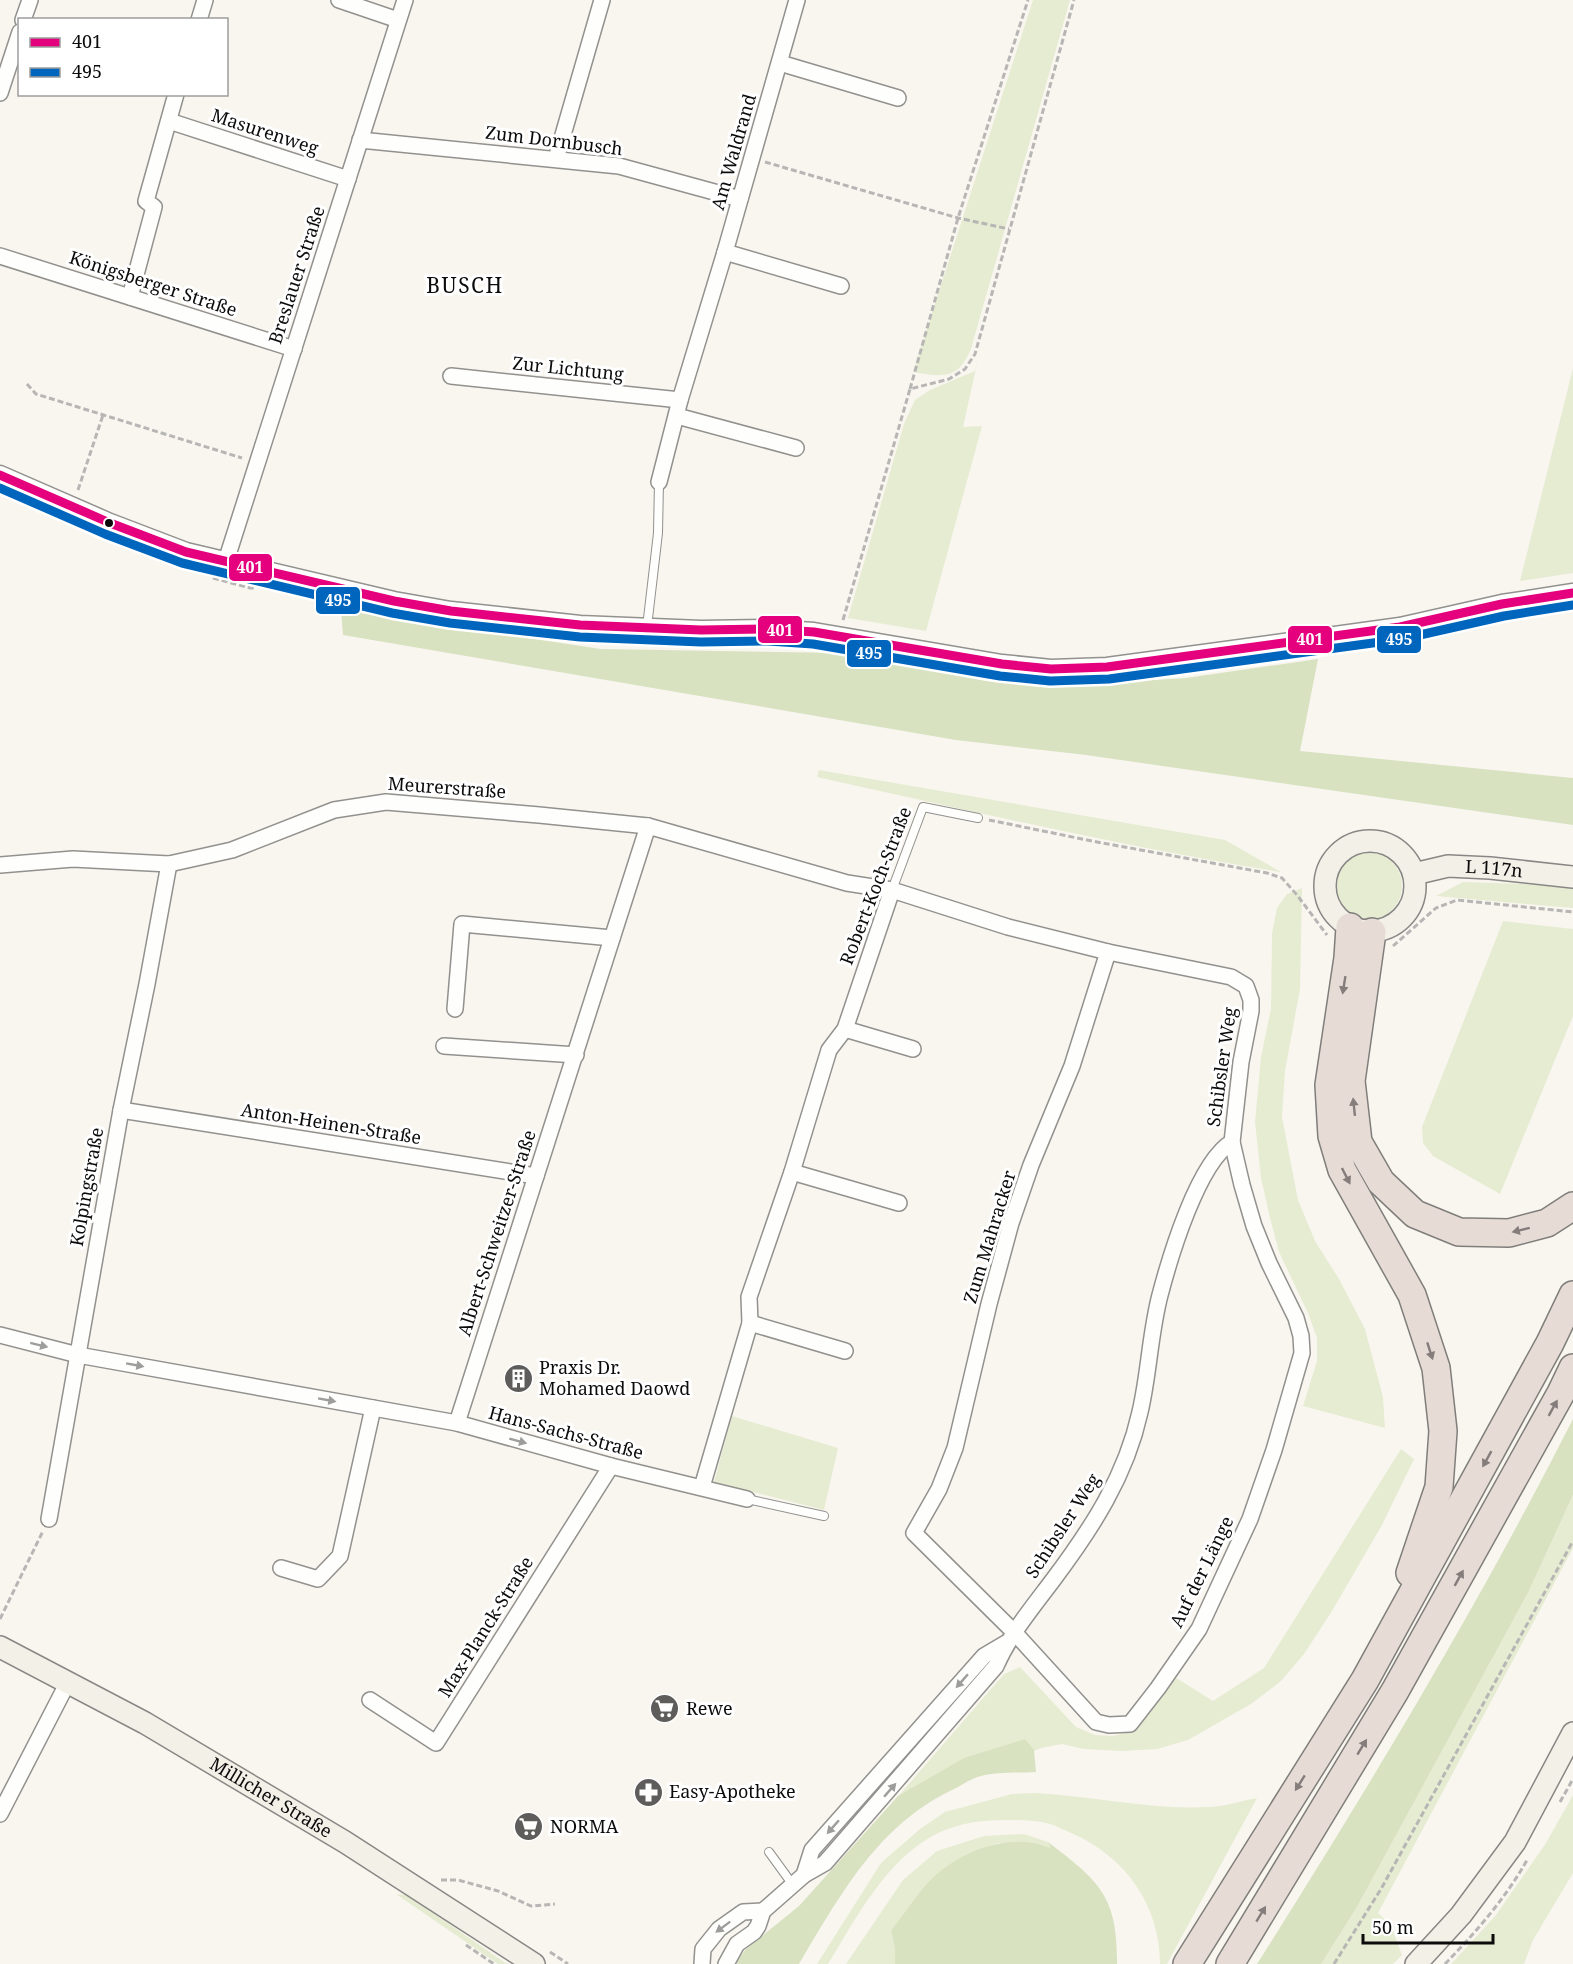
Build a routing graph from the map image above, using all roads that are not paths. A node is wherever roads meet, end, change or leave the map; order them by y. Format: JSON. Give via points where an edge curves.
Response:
{"nodes":[{"id":1,"x":30,"y":0,"type":"edge"},
{"id":2,"x":205,"y":0,"type":"edge"},
{"id":3,"x":339,"y":0,"type":"edge"},
{"id":4,"x":405,"y":0,"type":"edge"},
{"id":5,"x":602,"y":0,"type":"edge"},
{"id":6,"x":797,"y":0,"type":"edge"},
{"id":7,"x":24,"y":18,"type":"edge"},
{"id":8,"x":200,"y":18,"type":"edge"},
{"id":9,"x":398,"y":20,"type":"junction"},
{"id":10,"x":18,"y":38,"type":"edge"},
{"id":11,"x":780,"y":63,"type":"junction"},
{"id":12,"x":0,"y":93,"type":"edge"},
{"id":13,"x":175,"y":96,"type":"edge"},
{"id":14,"x":898,"y":98,"type":"dead end"},
{"id":15,"x":169,"y":121,"type":"junction"},
{"id":16,"x":360,"y":140,"type":"junction"},
{"id":17,"x":556,"y":159,"type":"junction"},
{"id":18,"x":348,"y":179,"type":"junction"},
{"id":19,"x":740,"y":199,"type":"junction"},
{"id":20,"x":725,"y":252,"type":"junction"},
{"id":21,"x":0,"y":256,"type":"edge"},
{"id":22,"x":841,"y":286,"type":"dead end"},
{"id":23,"x":130,"y":297,"type":"junction"},
{"id":24,"x":294,"y":349,"type":"junction"},
{"id":25,"x":451,"y":376,"type":"dead end"},
{"id":26,"x":680,"y":400,"type":"junction"},
{"id":27,"x":677,"y":416,"type":"junction"},
{"id":28,"x":796,"y":448,"type":"dead end"},
{"id":29,"x":0,"y":475,"type":"edge"},
{"id":30,"x":660,"y":482,"type":"joint"},
{"id":31,"x":226,"y":561,"type":"junction"},
{"id":32,"x":1573,"y":593,"type":"edge"},
{"id":33,"x":647,"y":627,"type":"junction"},
{"id":34,"x":978,"y":818,"type":"road end"},
{"id":35,"x":648,"y":826,"type":"junction"},
{"id":36,"x":0,"y":864,"type":"edge"},
{"id":37,"x":169,"y":864,"type":"junction"},
{"id":38,"x":1414,"y":874,"type":"junction"},
{"id":39,"x":1573,"y":877,"type":"edge"},
{"id":40,"x":892,"y":890,"type":"junction"},
{"id":41,"x":1361,"y":929,"type":"junction"},
{"id":42,"x":612,"y":939,"type":"junction"},
{"id":43,"x":1108,"y":952,"type":"junction"},
{"id":44,"x":1358,"y":959,"type":"junction"},
{"id":45,"x":454,"y":1009,"type":"dead end"},
{"id":46,"x":845,"y":1029,"type":"junction"},
{"id":47,"x":444,"y":1046,"type":"dead end"},
{"id":48,"x":913,"y":1049,"type":"dead end"},
{"id":49,"x":576,"y":1055,"type":"junction"},
{"id":50,"x":121,"y":1110,"type":"junction"},
{"id":51,"x":1232,"y":1142,"type":"junction"},
{"id":52,"x":792,"y":1172,"type":"junction"},
{"id":53,"x":536,"y":1176,"type":"junction"},
{"id":54,"x":899,"y":1203,"type":"dead end"},
{"id":55,"x":1573,"y":1206,"type":"edge"},
{"id":56,"x":1573,"y":1295,"type":"edge"},
{"id":57,"x":750,"y":1323,"type":"junction"},
{"id":58,"x":0,"y":1335,"type":"edge"},
{"id":59,"x":845,"y":1351,"type":"dead end"},
{"id":60,"x":78,"y":1355,"type":"junction"},
{"id":61,"x":1573,"y":1368,"type":"edge"},
{"id":62,"x":373,"y":1408,"type":"junction"},
{"id":63,"x":457,"y":1424,"type":"junction"},
{"id":64,"x":611,"y":1466,"type":"junction"},
{"id":65,"x":702,"y":1487,"type":"junction"},
{"id":66,"x":747,"y":1499,"type":"joint"},
{"id":67,"x":824,"y":1516,"type":"dead end"},
{"id":68,"x":49,"y":1519,"type":"road end"},
{"id":69,"x":914,"y":1533,"type":"joint"},
{"id":70,"x":281,"y":1568,"type":"dead end"},
{"id":71,"x":1010,"y":1638,"type":"junction"},
{"id":72,"x":1387,"y":1642,"type":"junction"},
{"id":73,"x":0,"y":1647,"type":"edge"},
{"id":74,"x":68,"y":1682,"type":"junction"},
{"id":75,"x":370,"y":1701,"type":"dead end"},
{"id":76,"x":1573,"y":1733,"type":"edge"},
{"id":77,"x":0,"y":1814,"type":"edge"},
{"id":78,"x":769,"y":1852,"type":"dead end"},
{"id":79,"x":799,"y":1880,"type":"junction"},
{"id":80,"x":763,"y":1911,"type":"junction"},
{"id":81,"x":534,"y":1964,"type":"edge"},
{"id":82,"x":702,"y":1964,"type":"edge"},
{"id":83,"x":726,"y":1964,"type":"edge"},
{"id":84,"x":1187,"y":1964,"type":"edge"},
{"id":85,"x":1230,"y":1964,"type":"edge"},
{"id":86,"x":1416,"y":1964,"type":"edge"}],
"edges":[{"from":1,"to":7,"type":"street"},
{"from":2,"to":8,"type":"street"},
{"from":3,"to":9,"type":"street"},
{"from":4,"to":9,"type":"street","name":"Breslauer Straße"},
{"from":5,"to":17,"type":"street"},
{"from":6,"to":11,"type":"street","name":"Am Waldrand"},
{"from":9,"to":16,"type":"street","name":"Breslauer Straße"},
{"from":10,"to":12,"type":"street"},
{"from":11,"to":14,"type":"street"},
{"from":11,"to":19,"type":"street","name":"Am Waldrand"},
{"from":13,"to":15,"type":"street"},
{"from":15,"to":18,"type":"street","name":"Masurenweg"},
{"from":15,"to":23,"type":"street","via":[[146,201],[154,207]]},
{"from":16,"to":17,"type":"street","name":"Zum Dornbusch"},
{"from":16,"to":18,"type":"street","name":"Breslauer Straße"},
{"from":17,"to":19,"type":"street","name":"Zum Dornbusch","via":[[619,166]]},
{"from":18,"to":24,"type":"street","name":"Breslauer Straße"},
{"from":19,"to":20,"type":"street","name":"Am Waldrand"},
{"from":20,"to":22,"type":"street"},
{"from":20,"to":26,"type":"street","name":"Am Waldrand"},
{"from":21,"to":23,"type":"street","name":"Königsberger Straße"},
{"from":23,"to":24,"type":"street","name":"Königsberger Straße"},
{"from":24,"to":31,"type":"street","name":"Breslauer Straße"},
{"from":25,"to":26,"type":"street","name":"Zur Lichtung"},
{"from":26,"to":27,"type":"street","name":"Am Waldrand"},
{"from":27,"to":28,"type":"street"},
{"from":27,"to":30,"type":"street","name":"Am Waldrand"},
{"from":29,"to":31,"type":"street","via":[[186,552]]},
{"from":30,"to":33,"type":"lane","name":"Am Waldrand"},
{"from":31,"to":33,"type":"street","via":[[451,611],[580,625]]},
{"from":32,"to":33,"type":"street","via":[[1400,627],[1107,667],[1051,669],[1002,664],[814,632]]},
{"from":34,"to":40,"type":"lane","name":"Robert-Koch-Straße","via":[[923,807]]},
{"from":35,"to":37,"type":"street","name":"Meurerstraße","via":[[386,802],[333,810],[232,850]]},
{"from":35,"to":40,"type":"street","name":"Meurerstraße","via":[[847,883]]},
{"from":35,"to":42,"type":"street","name":"Albert-Schweitzer-Straße"},
{"from":36,"to":37,"type":"street","name":"Meurerstraße","via":[[73,860]]},
{"from":37,"to":50,"type":"street","name":"Kolpingstraße"},
{"from":38,"to":39,"type":"main road","name":"L 117n","via":[[1448,866]]},
{"from":38,"to":41,"type":"main road","via":[[1411,906],[1401,919],[1388,928]]},
{"from":38,"to":41,"type":"main road","via":[[1404,856],[1387,844],[1359,842],[1335,857],[1324,886],[1328,903],[1336,917]]},
{"from":40,"to":43,"type":"street","name":"Schibsler Weg","via":[[1008,927]]},
{"from":40,"to":46,"type":"street","name":"Robert-Koch-Straße"},
{"from":41,"to":44,"type":"highway"},
{"from":42,"to":45,"type":"street","via":[[462,924]]},
{"from":42,"to":49,"type":"street","name":"Albert-Schweitzer-Straße"},
{"from":43,"to":51,"type":"street","name":"Schibsler Weg","via":[[1231,977],[1246,986],[1251,1011],[1240,1062]]},
{"from":43,"to":69,"type":"street","name":"Zum Mahracker","via":[[1072,1066],[1011,1223],[955,1448],[939,1489]]},
{"from":55,"to":44,"type":"highway","one_way":true,"via":[[1547,1223],[1509,1233],[1458,1232],[1415,1214],[1381,1182],[1358,1142],[1351,1081]]},
{"from":44,"to":72,"type":"highway","one_way":true,"via":[[1329,1085],[1332,1136],[1342,1170],[1412,1295],[1436,1368],[1443,1431],[1439,1487]]},
{"from":46,"to":48,"type":"street"},
{"from":46,"to":52,"type":"street","name":"Robert-Koch-Straße","via":[[829,1050]]},
{"from":47,"to":49,"type":"street"},
{"from":49,"to":53,"type":"street","name":"Albert-Schweitzer-Straße"},
{"from":50,"to":53,"type":"street","name":"Anton-Heinen-Straße"},
{"from":50,"to":60,"type":"street","name":"Kolpingstraße"},
{"from":51,"to":71,"type":"street","name":"Schibsler Weg","via":[[1213,1160],[1194,1195],[1178,1239],[1160,1296],[1140,1413],[1125,1464],[1082,1541]]},
{"from":51,"to":71,"type":"street","name":"Auf der Länge","via":[[1254,1226],[1302,1336],[1302,1353],[1250,1519],[1199,1629],[1130,1724],[1096,1722]]},
{"from":52,"to":54,"type":"street"},
{"from":52,"to":57,"type":"street","name":"Robert-Koch-Straße","via":[[749,1297]]},
{"from":53,"to":63,"type":"street","name":"Albert-Schweitzer-Straße"},
{"from":56,"to":72,"type":"highway","one_way":true},
{"from":57,"to":59,"type":"street"},
{"from":57,"to":65,"type":"street","name":"Robert-Koch-Straße"},
{"from":58,"to":60,"type":"street","name":"Hans-Sachs-Straße","one_way":true},
{"from":60,"to":62,"type":"street","name":"Hans-Sachs-Straße","one_way":true},
{"from":60,"to":68,"type":"street","name":"Kolpingstraße"},
{"from":85,"to":61,"type":"highway","one_way":true,"via":[[1395,1691]]},
{"from":62,"to":63,"type":"street","name":"Hans-Sachs-Straße"},
{"from":62,"to":70,"type":"street","via":[[340,1556],[318,1579]]},
{"from":63,"to":64,"type":"street","name":"Hans-Sachs-Straße","one_way":true},
{"from":64,"to":65,"type":"street","name":"Hans-Sachs-Straße"},
{"from":64,"to":75,"type":"street","name":"Max-Planck-Straße","via":[[436,1743]]},
{"from":65,"to":66,"type":"street","name":"Hans-Sachs-Straße"},
{"from":66,"to":67,"type":"lane"},
{"from":69,"to":71,"type":"street","name":"Auf der Länge"},
{"from":71,"to":79,"type":"street","name":"Schibsler Weg","via":[[984,1656],[812,1850]]},
{"from":72,"to":84,"type":"highway","one_way":true},
{"from":73,"to":74,"type":"main road","name":"Millicher Straße"},
{"from":74,"to":77,"type":"street"},
{"from":74,"to":81,"type":"main road","name":"Millicher Straße","via":[[303,1817]]},
{"from":76,"to":86,"type":"main road","via":[[1515,1842],[1461,1915]]},
{"from":78,"to":79,"type":"lane"},
{"from":79,"to":80,"type":"street","name":"Schibsler Weg"},
{"from":80,"to":82,"type":"street","name":"Schibsler Weg","one_way":true,"via":[[743,1912],[719,1929],[703,1949]]},
{"from":80,"to":83,"type":"street","name":"Schibsler Weg","via":[[754,1932],[737,1944]]}]}
